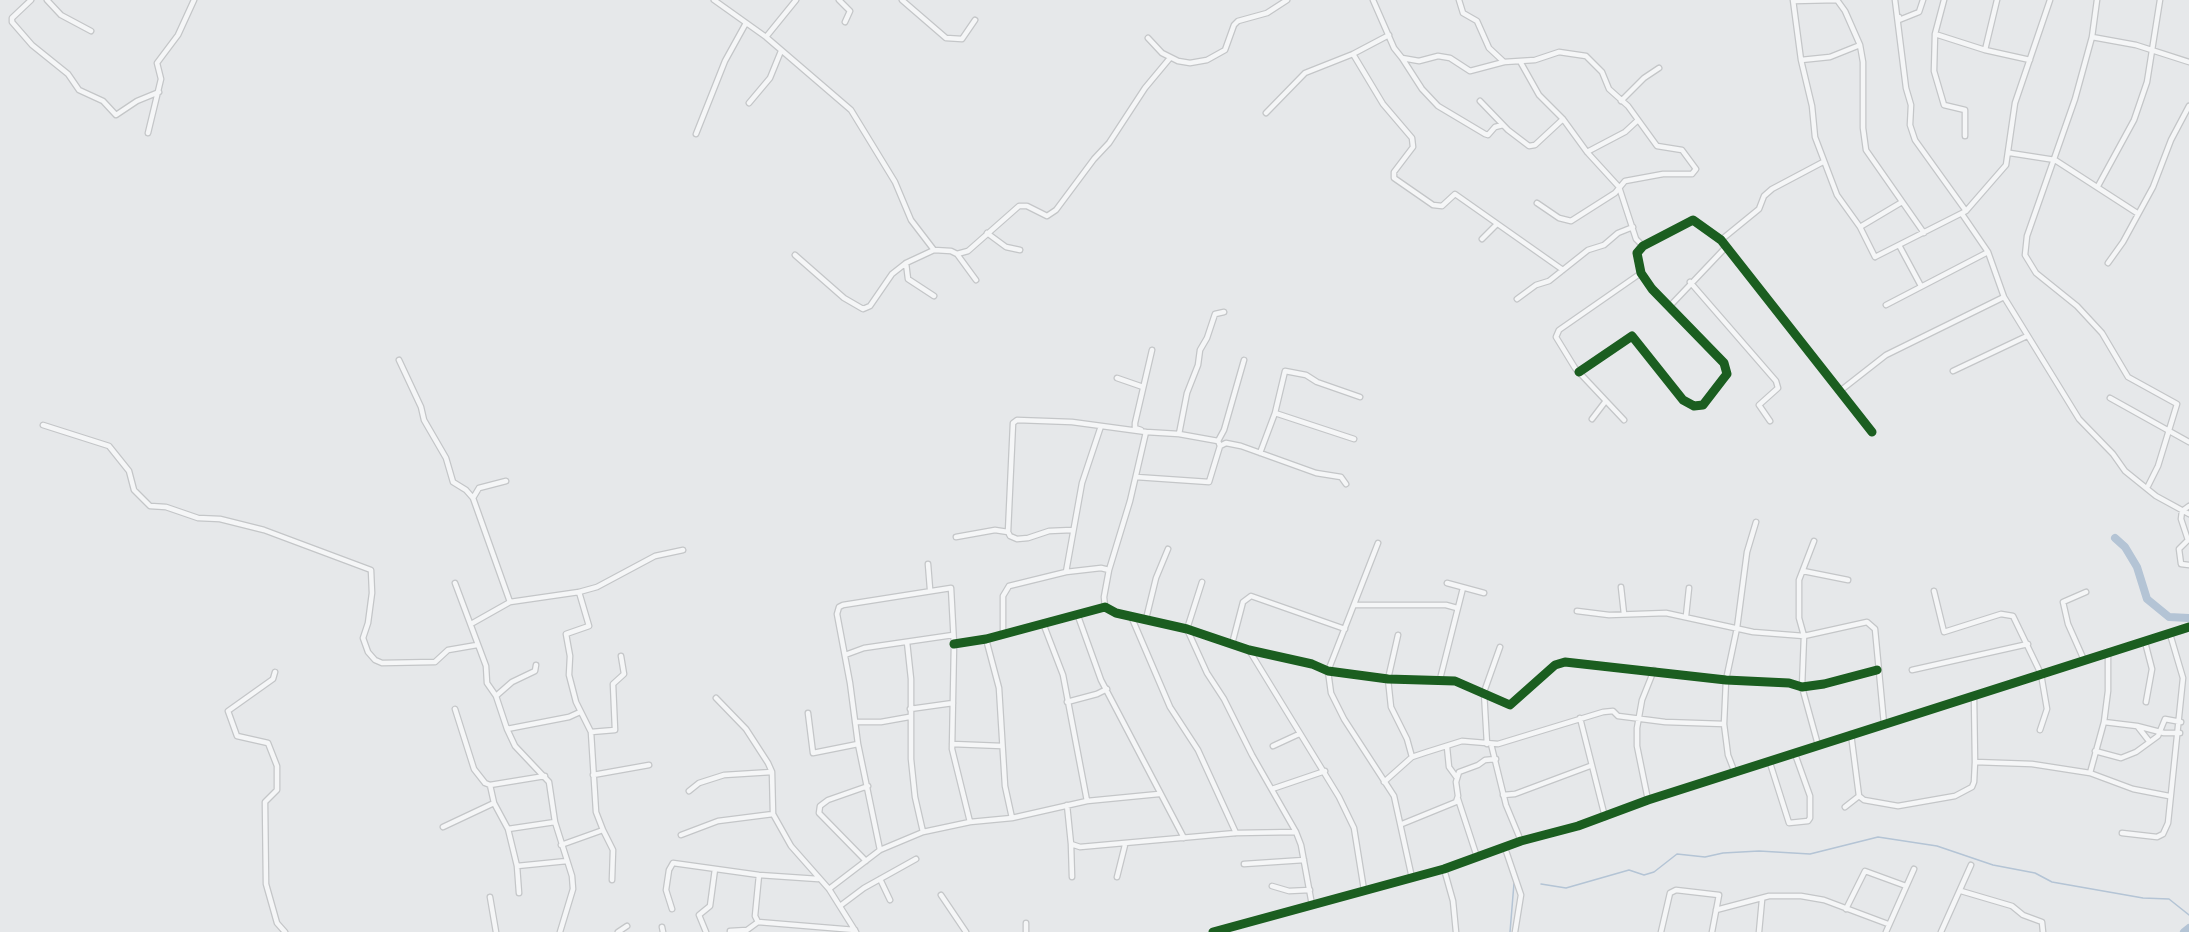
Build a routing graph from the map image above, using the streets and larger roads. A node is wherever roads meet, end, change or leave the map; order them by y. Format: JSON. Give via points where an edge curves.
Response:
{"nodes":[{"id":1,"x":31,"y":0,"type":"edge"},
{"id":2,"x":47,"y":0,"type":"edge"},
{"id":3,"x":194,"y":0,"type":"edge"},
{"id":4,"x":796,"y":0,"type":"edge"},
{"id":5,"x":841,"y":0,"type":"edge"},
{"id":6,"x":902,"y":0,"type":"edge"},
{"id":7,"x":1287,"y":0,"type":"edge"},
{"id":8,"x":1373,"y":0,"type":"edge"},
{"id":9,"x":1459,"y":0,"type":"edge"},
{"id":10,"x":1896,"y":0,"type":"edge"},
{"id":11,"x":1923,"y":0,"type":"edge"},
{"id":12,"x":1944,"y":0,"type":"edge"},
{"id":13,"x":1997,"y":0,"type":"edge"},
{"id":14,"x":2050,"y":0,"type":"edge"},
{"id":15,"x":2097,"y":0,"type":"edge"},
{"id":16,"x":2160,"y":0,"type":"edge"},
{"id":17,"x":716,"y":1,"type":"edge"},
{"id":18,"x":1793,"y":1,"type":"edge"},
{"id":19,"x":975,"y":20,"type":"dead end"},
{"id":20,"x":845,"y":22,"type":"dead end"},
{"id":21,"x":746,"y":23,"type":"junction"},
{"id":22,"x":91,"y":31,"type":"dead end"},
{"id":23,"x":1935,"y":34,"type":"junction"},
{"id":24,"x":1389,"y":35,"type":"junction"},
{"id":25,"x":766,"y":37,"type":"junction"},
{"id":26,"x":2092,"y":37,"type":"junction"},
{"id":27,"x":1148,"y":38,"type":"dead end"},
{"id":28,"x":1860,"y":45,"type":"junction"},
{"id":29,"x":1985,"y":50,"type":"junction"},
{"id":30,"x":781,"y":51,"type":"junction"},
{"id":31,"x":2151,"y":51,"type":"junction"},
{"id":32,"x":1353,"y":54,"type":"junction"},
{"id":33,"x":1170,"y":58,"type":"junction"},
{"id":34,"x":1402,"y":58,"type":"junction"},
{"id":35,"x":1801,"y":60,"type":"junction"},
{"id":36,"x":2030,"y":60,"type":"junction"},
{"id":37,"x":1504,"y":62,"type":"junction"},
{"id":38,"x":2189,"y":62,"type":"edge"},
{"id":39,"x":1521,"y":63,"type":"junction"},
{"id":40,"x":1659,"y":68,"type":"dead end"},
{"id":41,"x":159,"y":92,"type":"junction"},
{"id":42,"x":1480,"y":101,"type":"dead end"},
{"id":43,"x":1621,"y":101,"type":"junction"},
{"id":44,"x":749,"y":103,"type":"dead end"},
{"id":45,"x":2189,"y":106,"type":"edge"},
{"id":46,"x":1266,"y":113,"type":"dead end"},
{"id":47,"x":1563,"y":119,"type":"junction"},
{"id":48,"x":1638,"y":120,"type":"junction"},
{"id":49,"x":1503,"y":125,"type":"junction"},
{"id":50,"x":148,"y":133,"type":"dead end"},
{"id":51,"x":696,"y":134,"type":"dead end"},
{"id":52,"x":1965,"y":136,"type":"dead end"},
{"id":53,"x":1587,"y":152,"type":"junction"},
{"id":54,"x":2010,"y":153,"type":"junction"},
{"id":55,"x":2055,"y":160,"type":"junction"},
{"id":56,"x":1823,"y":162,"type":"junction"},
{"id":57,"x":2098,"y":186,"type":"junction"},
{"id":58,"x":1619,"y":187,"type":"junction"},
{"id":59,"x":1902,"y":202,"type":"junction"},
{"id":60,"x":1537,"y":203,"type":"dead end"},
{"id":61,"x":1964,"y":213,"type":"junction"},
{"id":62,"x":2137,"y":213,"type":"junction"},
{"id":63,"x":1497,"y":224,"type":"junction"},
{"id":64,"x":1633,"y":227,"type":"junction"},
{"id":65,"x":1860,"y":227,"type":"junction"},
{"id":66,"x":987,"y":233,"type":"junction"},
{"id":67,"x":1924,"y":233,"type":"junction"},
{"id":68,"x":1482,"y":239,"type":"dead end"},
{"id":69,"x":1720,"y":240,"type":"junction"},
{"id":70,"x":1643,"y":246,"type":"junction"},
{"id":71,"x":1726,"y":247,"type":"junction"},
{"id":72,"x":1900,"y":247,"type":"junction"},
{"id":73,"x":934,"y":250,"type":"junction"},
{"id":74,"x":1020,"y":250,"type":"dead end"},
{"id":75,"x":1988,"y":252,"type":"junction"},
{"id":76,"x":957,"y":254,"type":"junction"},
{"id":77,"x":795,"y":255,"type":"dead end"},
{"id":78,"x":906,"y":263,"type":"junction"},
{"id":79,"x":2108,"y":263,"type":"dead end"},
{"id":80,"x":1563,"y":270,"type":"junction"},
{"id":81,"x":1641,"y":273,"type":"junction"},
{"id":82,"x":976,"y":280,"type":"dead end"},
{"id":83,"x":1690,"y":282,"type":"junction"},
{"id":84,"x":1922,"y":286,"type":"junction"},
{"id":85,"x":934,"y":296,"type":"dead end"},
{"id":86,"x":2004,"y":297,"type":"junction"},
{"id":87,"x":1517,"y":299,"type":"dead end"},
{"id":88,"x":1886,"y":305,"type":"dead end"},
{"id":89,"x":1669,"y":307,"type":"junction"},
{"id":90,"x":1224,"y":312,"type":"dead end"},
{"id":91,"x":2027,"y":336,"type":"junction"},
{"id":92,"x":1152,"y":350,"type":"dead end"},
{"id":93,"x":399,"y":360,"type":"dead end"},
{"id":94,"x":1244,"y":360,"type":"dead end"},
{"id":95,"x":1953,"y":371,"type":"dead end"},
{"id":96,"x":1579,"y":372,"type":"junction"},
{"id":97,"x":1117,"y":378,"type":"dead end"},
{"id":98,"x":1143,"y":387,"type":"junction"},
{"id":99,"x":1840,"y":391,"type":"junction"},
{"id":100,"x":1360,"y":397,"type":"dead end"},
{"id":101,"x":2110,"y":398,"type":"dead end"},
{"id":102,"x":1605,"y":402,"type":"junction"},
{"id":103,"x":1275,"y":413,"type":"junction"},
{"id":104,"x":1592,"y":419,"type":"dead end"},
{"id":105,"x":1624,"y":420,"type":"dead end"},
{"id":106,"x":1770,"y":421,"type":"dead end"},
{"id":107,"x":43,"y":425,"type":"dead end"},
{"id":108,"x":1101,"y":426,"type":"junction"},
{"id":109,"x":2168,"y":429,"type":"junction"},
{"id":110,"x":1146,"y":432,"type":"junction"},
{"id":111,"x":1872,"y":432,"type":"dead end"},
{"id":112,"x":1179,"y":434,"type":"junction"},
{"id":113,"x":1354,"y":439,"type":"dead end"},
{"id":114,"x":2189,"y":441,"type":"edge"},
{"id":115,"x":1219,"y":444,"type":"junction"},
{"id":116,"x":1260,"y":453,"type":"junction"},
{"id":117,"x":1136,"y":477,"type":"junction"},
{"id":118,"x":506,"y":481,"type":"dead end"},
{"id":119,"x":1346,"y":484,"type":"dead end"},
{"id":120,"x":2148,"y":486,"type":"junction"},
{"id":121,"x":473,"y":498,"type":"junction"},
{"id":122,"x":2189,"y":506,"type":"edge"},
{"id":123,"x":2182,"y":511,"type":"junction"},
{"id":124,"x":2189,"y":514,"type":"edge"},
{"id":125,"x":1756,"y":522,"type":"dead end"},
{"id":126,"x":1072,"y":530,"type":"junction"},
{"id":127,"x":1008,"y":532,"type":"junction"},
{"id":128,"x":956,"y":537,"type":"dead end"},
{"id":129,"x":1814,"y":542,"type":"dead end"},
{"id":130,"x":1378,"y":543,"type":"dead end"},
{"id":131,"x":1168,"y":549,"type":"dead end"},
{"id":132,"x":683,"y":550,"type":"dead end"},
{"id":133,"x":928,"y":564,"type":"dead end"},
{"id":134,"x":2189,"y":566,"type":"edge"},
{"id":135,"x":1109,"y":570,"type":"junction"},
{"id":136,"x":1803,"y":571,"type":"junction"},
{"id":137,"x":1066,"y":572,"type":"junction"},
{"id":138,"x":1848,"y":580,"type":"dead end"},
{"id":139,"x":1202,"y":582,"type":"dead end"},
{"id":140,"x":455,"y":583,"type":"dead end"},
{"id":141,"x":1447,"y":583,"type":"dead end"},
{"id":142,"x":1621,"y":587,"type":"dead end"},
{"id":143,"x":1463,"y":588,"type":"junction"},
{"id":144,"x":1689,"y":588,"type":"dead end"},
{"id":145,"x":930,"y":590,"type":"junction"},
{"id":146,"x":1934,"y":591,"type":"dead end"},
{"id":147,"x":579,"y":592,"type":"junction"},
{"id":148,"x":2086,"y":592,"type":"dead end"},
{"id":149,"x":1484,"y":593,"type":"dead end"},
{"id":150,"x":510,"y":602,"type":"junction"},
{"id":151,"x":1354,"y":605,"type":"junction"},
{"id":152,"x":1105,"y":607,"type":"junction"},
{"id":153,"x":1457,"y":608,"type":"junction"},
{"id":154,"x":1577,"y":611,"type":"dead end"},
{"id":155,"x":1624,"y":614,"type":"junction"},
{"id":156,"x":1078,"y":616,"type":"junction"},
{"id":157,"x":1131,"y":616,"type":"junction"},
{"id":158,"x":1686,"y":616,"type":"junction"},
{"id":159,"x":1146,"y":619,"type":"junction"},
{"id":160,"x":1043,"y":623,"type":"junction"},
{"id":161,"x":471,"y":624,"type":"junction"},
{"id":162,"x":2189,"y":627,"type":"edge"},
{"id":163,"x":1737,"y":628,"type":"junction"},
{"id":164,"x":1187,"y":629,"type":"junction"},
{"id":165,"x":1345,"y":629,"type":"junction"},
{"id":166,"x":2181,"y":630,"type":"joint"},
{"id":167,"x":2170,"y":634,"type":"junction"},
{"id":168,"x":952,"y":635,"type":"junction"},
{"id":169,"x":1003,"y":635,"type":"junction"},
{"id":170,"x":1398,"y":635,"type":"dead end"},
{"id":171,"x":1804,"y":636,"type":"junction"},
{"id":172,"x":986,"y":639,"type":"junction"},
{"id":173,"x":907,"y":642,"type":"junction"},
{"id":174,"x":2145,"y":642,"type":"junction"},
{"id":175,"x":954,"y":644,"type":"junction"},
{"id":176,"x":1232,"y":644,"type":"junction"},
{"id":177,"x":2028,"y":644,"type":"junction"},
{"id":178,"x":477,"y":645,"type":"junction"},
{"id":179,"x":1500,"y":647,"type":"dead end"},
{"id":180,"x":1249,"y":650,"type":"junction"},
{"id":181,"x":2108,"y":652,"type":"junction"},
{"id":182,"x":845,"y":655,"type":"junction"},
{"id":183,"x":621,"y":656,"type":"dead end"},
{"id":184,"x":2084,"y":660,"type":"junction"},
{"id":185,"x":536,"y":665,"type":"dead end"},
{"id":186,"x":1654,"y":670,"type":"junction"},
{"id":187,"x":1876,"y":670,"type":"junction"},
{"id":188,"x":1912,"y":670,"type":"dead end"},
{"id":189,"x":1328,"y":671,"type":"junction"},
{"id":190,"x":275,"y":672,"type":"dead end"},
{"id":191,"x":2041,"y":674,"type":"junction"},
{"id":192,"x":1388,"y":679,"type":"junction"},
{"id":193,"x":1440,"y":679,"type":"junction"},
{"id":194,"x":1726,"y":680,"type":"junction"},
{"id":195,"x":1802,"y":687,"type":"junction"},
{"id":196,"x":1107,"y":689,"type":"junction"},
{"id":197,"x":1484,"y":692,"type":"junction"},
{"id":198,"x":496,"y":696,"type":"junction"},
{"id":199,"x":1974,"y":696,"type":"junction"},
{"id":200,"x":716,"y":698,"type":"dead end"},
{"id":201,"x":1067,"y":702,"type":"junction"},
{"id":202,"x":2146,"y":702,"type":"dead end"},
{"id":203,"x":953,"y":703,"type":"junction"},
{"id":204,"x":455,"y":709,"type":"dead end"},
{"id":205,"x":909,"y":709,"type":"junction"},
{"id":206,"x":580,"y":712,"type":"junction"},
{"id":207,"x":808,"y":713,"type":"dead end"},
{"id":208,"x":909,"y":717,"type":"junction"},
{"id":209,"x":1580,"y":718,"type":"junction"},
{"id":210,"x":1638,"y":719,"type":"junction"},
{"id":211,"x":855,"y":722,"type":"junction"},
{"id":212,"x":2104,"y":722,"type":"junction"},
{"id":213,"x":2181,"y":722,"type":"junction"},
{"id":214,"x":1724,"y":724,"type":"junction"},
{"id":215,"x":1884,"y":724,"type":"junction"},
{"id":216,"x":2137,"y":726,"type":"junction"},
{"id":217,"x":507,"y":729,"type":"junction"},
{"id":218,"x":2040,"y":730,"type":"dead end"},
{"id":219,"x":2161,"y":731,"type":"junction"},
{"id":220,"x":591,"y":732,"type":"junction"},
{"id":221,"x":2180,"y":733,"type":"junction"},
{"id":222,"x":1299,"y":734,"type":"junction"},
{"id":223,"x":1851,"y":734,"type":"junction"},
{"id":224,"x":2149,"y":741,"type":"junction"},
{"id":225,"x":858,"y":744,"type":"junction"},
{"id":226,"x":952,"y":744,"type":"junction"},
{"id":227,"x":1492,"y":745,"type":"junction"},
{"id":228,"x":1818,"y":745,"type":"junction"},
{"id":229,"x":1002,"y":746,"type":"junction"},
{"id":230,"x":1273,"y":746,"type":"dead end"},
{"id":231,"x":1447,"y":747,"type":"junction"},
{"id":232,"x":2096,"y":751,"type":"junction"},
{"id":233,"x":1795,"y":754,"type":"junction"},
{"id":234,"x":1412,"y":757,"type":"junction"},
{"id":235,"x":1496,"y":759,"type":"junction"},
{"id":236,"x":1975,"y":762,"type":"junction"},
{"id":237,"x":1770,"y":763,"type":"junction"},
{"id":238,"x":649,"y":765,"type":"dead end"},
{"id":239,"x":1590,"y":766,"type":"junction"},
{"id":240,"x":1325,"y":771,"type":"junction"},
{"id":241,"x":772,"y":772,"type":"junction"},
{"id":242,"x":1735,"y":773,"type":"junction"},
{"id":243,"x":2090,"y":773,"type":"junction"},
{"id":244,"x":544,"y":776,"type":"junction"},
{"id":245,"x":593,"y":776,"type":"junction"},
{"id":246,"x":1457,"y":778,"type":"junction"},
{"id":247,"x":1384,"y":782,"type":"junction"},
{"id":248,"x":490,"y":785,"type":"junction"},
{"id":249,"x":868,"y":786,"type":"junction"},
{"id":250,"x":1272,"y":789,"type":"junction"},
{"id":251,"x":690,"y":791,"type":"dead end"},
{"id":252,"x":1159,"y":794,"type":"junction"},
{"id":253,"x":1503,"y":795,"type":"junction"},
{"id":254,"x":1859,"y":796,"type":"junction"},
{"id":255,"x":2169,"y":796,"type":"junction"},
{"id":256,"x":1458,"y":800,"type":"junction"},
{"id":257,"x":1648,"y":800,"type":"junction"},
{"id":258,"x":1087,"y":801,"type":"junction"},
{"id":259,"x":494,"y":803,"type":"junction"},
{"id":260,"x":1067,"y":805,"type":"junction"},
{"id":261,"x":1845,"y":807,"type":"dead end"},
{"id":262,"x":773,"y":814,"type":"junction"},
{"id":263,"x":1605,"y":817,"type":"junction"},
{"id":264,"x":1012,"y":818,"type":"junction"},
{"id":265,"x":555,"y":822,"type":"junction"},
{"id":266,"x":970,"y":822,"type":"junction"},
{"id":267,"x":1402,"y":824,"type":"junction"},
{"id":268,"x":443,"y":827,"type":"dead end"},
{"id":269,"x":508,"y":829,"type":"junction"},
{"id":270,"x":603,"y":830,"type":"junction"},
{"id":271,"x":923,"y":832,"type":"junction"},
{"id":272,"x":1296,"y":832,"type":"junction"},
{"id":273,"x":1236,"y":833,"type":"junction"},
{"id":274,"x":2122,"y":833,"type":"dead end"},
{"id":275,"x":681,"y":835,"type":"dead end"},
{"id":276,"x":1184,"y":838,"type":"junction"},
{"id":277,"x":1521,"y":842,"type":"junction"},
{"id":278,"x":1071,"y":844,"type":"junction"},
{"id":279,"x":561,"y":845,"type":"junction"},
{"id":280,"x":1125,"y":845,"type":"junction"},
{"id":281,"x":1505,"y":848,"type":"junction"},
{"id":282,"x":880,"y":850,"type":"junction"},
{"id":283,"x":1477,"y":857,"type":"junction"},
{"id":284,"x":916,"y":859,"type":"dead end"},
{"id":285,"x":1304,"y":860,"type":"junction"},
{"id":286,"x":567,"y":861,"type":"junction"},
{"id":287,"x":866,"y":861,"type":"junction"},
{"id":288,"x":1244,"y":864,"type":"dead end"},
{"id":289,"x":1971,"y":865,"type":"dead end"},
{"id":290,"x":518,"y":866,"type":"junction"},
{"id":291,"x":715,"y":869,"type":"junction"},
{"id":292,"x":1444,"y":869,"type":"junction"},
{"id":293,"x":1914,"y":869,"type":"dead end"},
{"id":294,"x":759,"y":875,"type":"junction"},
{"id":295,"x":1072,"y":877,"type":"dead end"},
{"id":296,"x":1117,"y":877,"type":"dead end"},
{"id":297,"x":1412,"y":878,"type":"junction"},
{"id":298,"x":818,"y":879,"type":"junction"},
{"id":299,"x":880,"y":879,"type":"junction"},
{"id":300,"x":612,"y":880,"type":"dead end"},
{"id":301,"x":1272,"y":886,"type":"dead end"},
{"id":302,"x":1906,"y":886,"type":"junction"},
{"id":303,"x":830,"y":889,"type":"junction"},
{"id":304,"x":1310,"y":890,"type":"junction"},
{"id":305,"x":1364,"y":890,"type":"junction"},
{"id":306,"x":1961,"y":891,"type":"junction"},
{"id":307,"x":519,"y":893,"type":"dead end"},
{"id":308,"x":940,"y":895,"type":"dead end"},
{"id":309,"x":490,"y":897,"type":"dead end"},
{"id":310,"x":890,"y":900,"type":"dead end"},
{"id":311,"x":1762,"y":900,"type":"junction"},
{"id":312,"x":1312,"y":905,"type":"junction"},
{"id":313,"x":840,"y":906,"type":"junction"},
{"id":314,"x":672,"y":909,"type":"dead end"},
{"id":315,"x":1846,"y":909,"type":"junction"},
{"id":316,"x":1716,"y":910,"type":"junction"},
{"id":317,"x":758,"y":922,"type":"junction"},
{"id":318,"x":1026,"y":922,"type":"dead end"},
{"id":319,"x":1888,"y":924,"type":"junction"},
{"id":320,"x":627,"y":926,"type":"dead end"},
{"id":321,"x":730,"y":931,"type":"edge"},
{"id":322,"x":856,"y":931,"type":"edge"},
{"id":323,"x":285,"y":932,"type":"edge"},
{"id":324,"x":496,"y":932,"type":"edge"},
{"id":325,"x":560,"y":932,"type":"edge"},
{"id":326,"x":618,"y":932,"type":"edge"},
{"id":327,"x":706,"y":932,"type":"edge"},
{"id":328,"x":966,"y":932,"type":"edge"},
{"id":329,"x":1026,"y":932,"type":"edge"},
{"id":330,"x":1214,"y":932,"type":"edge"},
{"id":331,"x":1456,"y":932,"type":"edge"},
{"id":332,"x":1515,"y":932,"type":"edge"},
{"id":333,"x":1661,"y":932,"type":"edge"},
{"id":334,"x":1712,"y":932,"type":"edge"},
{"id":335,"x":1758,"y":932,"type":"edge"},
{"id":336,"x":1886,"y":932,"type":"edge"},
{"id":337,"x":1941,"y":932,"type":"edge"},
{"id":338,"x":2043,"y":932,"type":"edge"}],
"edges":[{"from":1,"to":41,"type":"street","via":[[12,22],[32,45],[68,74],[79,90],[104,101],[116,115]]},
{"from":2,"to":22,"type":"street","via":[[61,15]]},
{"from":3,"to":41,"type":"street","via":[[178,35],[157,63]]},
{"from":4,"to":25,"type":"street"},
{"from":5,"to":20,"type":"street","via":[[850,11]]},
{"from":6,"to":19,"type":"street","via":[[946,38],[962,39]]},
{"from":7,"to":33,"type":"street","via":[[1267,13],[1238,21],[1221,55],[1190,63]]},
{"from":8,"to":24,"type":"street"},
{"from":9,"to":37,"type":"street","via":[[1463,13],[1476,21],[1489,48]]},
{"from":10,"to":11,"type":"street","via":[[1899,20],[1919,12]]},
{"from":10,"to":61,"type":"street","via":[[1912,133],[1919,150]]},
{"from":12,"to":23,"type":"street"},
{"from":13,"to":29,"type":"street"},
{"from":14,"to":36,"type":"street"},
{"from":15,"to":26,"type":"street"},
{"from":16,"to":31,"type":"street"},
{"from":17,"to":21,"type":"street"},
{"from":18,"to":28,"type":"street","via":[[1837,0]]},
{"from":18,"to":35,"type":"street"},
{"from":21,"to":25,"type":"street"},
{"from":21,"to":51,"type":"street","via":[[725,61]]},
{"from":23,"to":29,"type":"street"},
{"from":23,"to":52,"type":"street","via":[[1932,61],[1937,84],[1944,105],[1965,110]]},
{"from":24,"to":32,"type":"street"},
{"from":24,"to":34,"type":"street"},
{"from":25,"to":30,"type":"street"},
{"from":26,"to":31,"type":"street"},
{"from":26,"to":55,"type":"street"},
{"from":27,"to":33,"type":"street"},
{"from":28,"to":35,"type":"street","via":[[1830,57]]},
{"from":28,"to":59,"type":"street","via":[[1866,150]]},
{"from":29,"to":36,"type":"street"},
{"from":30,"to":44,"type":"street","via":[[770,78]]},
{"from":30,"to":73,"type":"street","via":[[851,111],[895,182],[910,219]]},
{"from":31,"to":38,"type":"street"},
{"from":31,"to":57,"type":"street","via":[[2147,82],[2134,120]]},
{"from":32,"to":46,"type":"street","via":[[1305,73]]},
{"from":32,"to":63,"type":"street","via":[[1383,104],[1412,138],[1413,147],[1394,172],[1394,178],[1433,205],[1442,206],[1455,194]]},
{"from":33,"to":66,"type":"street","via":[[1056,210],[1047,216],[1023,205]]},
{"from":34,"to":37,"type":"street","via":[[1450,58],[1470,71]]},
{"from":34,"to":49,"type":"street","via":[[1438,106],[1488,135]]},
{"from":35,"to":56,"type":"street"},
{"from":36,"to":54,"type":"street","via":[[2014,109]]},
{"from":37,"to":39,"type":"street"},
{"from":39,"to":43,"type":"street","via":[[1559,52],[1586,56]]},
{"from":39,"to":47,"type":"street","via":[[1539,95]]},
{"from":40,"to":43,"type":"street"},
{"from":41,"to":50,"type":"street"},
{"from":42,"to":49,"type":"street"},
{"from":43,"to":48,"type":"street"},
{"from":45,"to":62,"type":"street","via":[[2153,187]]},
{"from":47,"to":49,"type":"street","via":[[1529,146]]},
{"from":47,"to":53,"type":"street"},
{"from":48,"to":53,"type":"street","via":[[1625,132]]},
{"from":48,"to":58,"type":"street","via":[[1657,146],[1682,150],[1695,165],[1695,172],[1635,178]]},
{"from":53,"to":58,"type":"street"},
{"from":54,"to":55,"type":"street"},
{"from":54,"to":61,"type":"street","via":[[2006,165]]},
{"from":55,"to":57,"type":"street"},
{"from":55,"to":109,"type":"street","via":[[2027,236],[2027,261],[2102,333],[2128,377],[2177,404]]},
{"from":56,"to":65,"type":"street","via":[[1838,195]]},
{"from":56,"to":69,"type":"street","via":[[1772,189],[1759,209]]},
{"from":57,"to":62,"type":"street"},
{"from":58,"to":60,"type":"street","via":[[1571,221]]},
{"from":58,"to":64,"type":"street"},
{"from":59,"to":65,"type":"street"},
{"from":59,"to":67,"type":"street"},
{"from":61,"to":67,"type":"street"},
{"from":61,"to":75,"type":"street"},
{"from":62,"to":79,"type":"street"},
{"from":63,"to":68,"type":"street"},
{"from":63,"to":80,"type":"street"},
{"from":64,"to":70,"type":"street"},
{"from":64,"to":80,"type":"street","via":[[1588,250]]},
{"from":65,"to":72,"type":"street","via":[[1875,257]]},
{"from":66,"to":74,"type":"street","via":[[1006,247]]},
{"from":66,"to":76,"type":"street","via":[[968,251]]},
{"from":67,"to":72,"type":"street"},
{"from":69,"to":70,"type":"street","via":[[1693,220]]},
{"from":69,"to":71,"type":"street"},
{"from":70,"to":81,"type":"street","via":[[1637,254]]},
{"from":71,"to":83,"type":"street"},
{"from":71,"to":99,"type":"street"},
{"from":72,"to":84,"type":"street"},
{"from":73,"to":76,"type":"street"},
{"from":73,"to":78,"type":"street"},
{"from":75,"to":84,"type":"street"},
{"from":75,"to":86,"type":"street"},
{"from":76,"to":82,"type":"street"},
{"from":77,"to":78,"type":"street","via":[[836,292],[863,309],[870,306],[886,280]]},
{"from":78,"to":85,"type":"street","via":[[908,279]]},
{"from":80,"to":87,"type":"street"},
{"from":81,"to":89,"type":"street"},
{"from":81,"to":96,"type":"street","via":[[1559,330],[1558,343]]},
{"from":83,"to":89,"type":"street"},
{"from":83,"to":106,"type":"street","via":[[1776,381],[1778,387],[1759,405]]},
{"from":84,"to":88,"type":"street"},
{"from":86,"to":91,"type":"street"},
{"from":86,"to":99,"type":"street","via":[[1886,355]]},
{"from":89,"to":96,"type":"street","via":[[1726,368],[1727,374],[1703,405],[1694,406],[1683,400],[1632,336]]},
{"from":90,"to":112,"type":"street","via":[[1215,314],[1200,350]]},
{"from":91,"to":95,"type":"street"},
{"from":91,"to":120,"type":"street","via":[[2079,419],[2125,471]]},
{"from":92,"to":98,"type":"street"},
{"from":93,"to":121,"type":"street","via":[[453,482]]},
{"from":94,"to":115,"type":"street"},
{"from":96,"to":102,"type":"street"},
{"from":97,"to":98,"type":"street"},
{"from":98,"to":110,"type":"street","via":[[1135,428]]},
{"from":99,"to":111,"type":"street"},
{"from":100,"to":103,"type":"street","via":[[1288,369],[1281,382]]},
{"from":101,"to":109,"type":"street"},
{"from":102,"to":104,"type":"street"},
{"from":102,"to":105,"type":"street"},
{"from":103,"to":113,"type":"street"},
{"from":103,"to":116,"type":"street"},
{"from":107,"to":178,"type":"street","via":[[109,446],[129,471],[134,490],[150,506],[264,530],[371,570],[372,593],[363,638],[375,660],[435,662],[448,650]]},
{"from":108,"to":110,"type":"street"},
{"from":108,"to":126,"type":"street"},
{"from":108,"to":127,"type":"street","via":[[1023,420],[1013,423]]},
{"from":109,"to":114,"type":"street"},
{"from":109,"to":120,"type":"street"},
{"from":110,"to":112,"type":"street"},
{"from":110,"to":117,"type":"street"},
{"from":112,"to":115,"type":"street"},
{"from":115,"to":116,"type":"street"},
{"from":115,"to":117,"type":"street","via":[[1209,483]]},
{"from":116,"to":119,"type":"street","via":[[1316,473],[1341,477]]},
{"from":117,"to":135,"type":"street"},
{"from":118,"to":121,"type":"street","via":[[479,488]]},
{"from":120,"to":123,"type":"street","via":[[2156,496]]},
{"from":121,"to":150,"type":"street"},
{"from":122,"to":123,"type":"street"},
{"from":123,"to":124,"type":"street"},
{"from":123,"to":134,"type":"street","via":[[2188,540],[2179,549],[2181,564]]},
{"from":125,"to":163,"type":"street","via":[[1747,552]]},
{"from":126,"to":127,"type":"street","via":[[1017,539]]},
{"from":126,"to":137,"type":"street"},
{"from":127,"to":128,"type":"street","via":[[995,530]]},
{"from":129,"to":136,"type":"street"},
{"from":130,"to":151,"type":"street"},
{"from":131,"to":159,"type":"street"},
{"from":132,"to":147,"type":"street","via":[[655,556],[597,587]]},
{"from":133,"to":145,"type":"street"},
{"from":135,"to":137,"type":"street"},
{"from":135,"to":152,"type":"street"},
{"from":136,"to":138,"type":"street"},
{"from":136,"to":171,"type":"street","via":[[1799,580],[1799,618]]},
{"from":137,"to":169,"type":"street","via":[[1004,590]]},
{"from":139,"to":164,"type":"street"},
{"from":140,"to":161,"type":"street"},
{"from":141,"to":143,"type":"street"},
{"from":142,"to":155,"type":"street"},
{"from":143,"to":149,"type":"street"},
{"from":143,"to":153,"type":"street"},
{"from":144,"to":158,"type":"street"},
{"from":145,"to":168,"type":"street","via":[[947,587],[953,592]]},
{"from":145,"to":182,"type":"street","via":[[839,607]]},
{"from":146,"to":177,"type":"street","via":[[1944,632],[2007,614],[2013,616]]},
{"from":147,"to":150,"type":"street"},
{"from":147,"to":206,"type":"street","via":[[589,626],[566,634],[569,675]]},
{"from":148,"to":184,"type":"street","via":[[2063,602]]},
{"from":150,"to":161,"type":"street"},
{"from":151,"to":153,"type":"street"},
{"from":151,"to":165,"type":"street"},
{"from":152,"to":156,"type":"street"},
{"from":152,"to":157,"type":"street"},
{"from":153,"to":193,"type":"street"},
{"from":154,"to":155,"type":"street"},
{"from":155,"to":158,"type":"street"},
{"from":156,"to":160,"type":"street"},
{"from":156,"to":196,"type":"street"},
{"from":157,"to":159,"type":"street"},
{"from":157,"to":273,"type":"street","via":[[1170,707],[1198,750]]},
{"from":158,"to":163,"type":"street"},
{"from":159,"to":164,"type":"street"},
{"from":160,"to":169,"type":"street"},
{"from":160,"to":201,"type":"street","via":[[1063,675]]},
{"from":161,"to":178,"type":"street"},
{"from":162,"to":166,"type":"street"},
{"from":163,"to":171,"type":"street"},
{"from":163,"to":194,"type":"street"},
{"from":164,"to":176,"type":"street"},
{"from":164,"to":250,"type":"street"},
{"from":165,"to":176,"type":"street","via":[[1251,596],[1243,602]]},
{"from":165,"to":189,"type":"street"},
{"from":166,"to":167,"type":"street"},
{"from":167,"to":174,"type":"street"},
{"from":167,"to":213,"type":"street","via":[[2183,678]]},
{"from":168,"to":173,"type":"street"},
{"from":168,"to":175,"type":"street"},
{"from":169,"to":172,"type":"street"},
{"from":170,"to":192,"type":"street"},
{"from":171,"to":187,"type":"street","via":[[1857,623],[1871,624],[1875,629]]},
{"from":171,"to":195,"type":"street"},
{"from":172,"to":175,"type":"street"},
{"from":172,"to":229,"type":"street","via":[[999,688]]},
{"from":173,"to":182,"type":"street"},
{"from":173,"to":205,"type":"street"},
{"from":174,"to":181,"type":"street"},
{"from":174,"to":202,"type":"street","via":[[2152,669]]},
{"from":175,"to":203,"type":"street"},
{"from":176,"to":180,"type":"street"},
{"from":177,"to":188,"type":"street"},
{"from":177,"to":191,"type":"street"},
{"from":178,"to":198,"type":"street","via":[[486,666],[487,683]]},
{"from":179,"to":197,"type":"street"},
{"from":180,"to":189,"type":"street"},
{"from":180,"to":222,"type":"street"},
{"from":181,"to":184,"type":"street"},
{"from":181,"to":212,"type":"street"},
{"from":182,"to":211,"type":"street"},
{"from":183,"to":220,"type":"street","via":[[624,674],[613,684],[615,730]]},
{"from":184,"to":191,"type":"street"},
{"from":185,"to":198,"type":"street","via":[[536,671],[512,682]]},
{"from":186,"to":194,"type":"street"},
{"from":186,"to":197,"type":"street","via":[[1564,662],[1555,664],[1510,705]]},
{"from":186,"to":210,"type":"street"},
{"from":187,"to":195,"type":"street"},
{"from":187,"to":215,"type":"street"},
{"from":189,"to":192,"type":"street"},
{"from":189,"to":247,"type":"street","via":[[1331,693],[1344,719]]},
{"from":190,"to":323,"type":"street","via":[[273,679],[228,711],[237,736],[268,744],[277,766],[277,790],[265,802],[266,884],[277,923]]},
{"from":191,"to":199,"type":"street"},
{"from":191,"to":218,"type":"street","via":[[2047,709]]},
{"from":192,"to":193,"type":"street"},
{"from":192,"to":234,"type":"street","via":[[1391,706]]},
{"from":193,"to":197,"type":"street"},
{"from":194,"to":195,"type":"street"},
{"from":194,"to":214,"type":"street"},
{"from":195,"to":228,"type":"street"},
{"from":196,"to":201,"type":"street"},
{"from":196,"to":252,"type":"street"},
{"from":197,"to":227,"type":"street"},
{"from":198,"to":217,"type":"street"},
{"from":199,"to":215,"type":"street"},
{"from":199,"to":236,"type":"street"},
{"from":200,"to":241,"type":"street","via":[[746,729]]},
{"from":201,"to":258,"type":"street"},
{"from":203,"to":205,"type":"street"},
{"from":203,"to":226,"type":"street"},
{"from":204,"to":248,"type":"street","via":[[474,770]]},
{"from":205,"to":208,"type":"street"},
{"from":206,"to":217,"type":"street"},
{"from":206,"to":220,"type":"street"},
{"from":207,"to":225,"type":"street","via":[[813,753]]},
{"from":208,"to":211,"type":"street"},
{"from":208,"to":271,"type":"street","via":[[915,797]]},
{"from":209,"to":210,"type":"street","via":[[1613,711],[1618,716]]},
{"from":209,"to":227,"type":"street"},
{"from":209,"to":239,"type":"street"},
{"from":210,"to":214,"type":"street"},
{"from":210,"to":257,"type":"street","via":[[1636,746]]},
{"from":211,"to":225,"type":"street"},
{"from":212,"to":216,"type":"street"},
{"from":212,"to":232,"type":"street"},
{"from":213,"to":219,"type":"street","via":[[2165,719]]},
{"from":213,"to":221,"type":"street"},
{"from":214,"to":242,"type":"street"},
{"from":215,"to":223,"type":"street"},
{"from":216,"to":219,"type":"street"},
{"from":216,"to":224,"type":"street"},
{"from":217,"to":244,"type":"street","via":[[515,746]]},
{"from":219,"to":221,"type":"street"},
{"from":219,"to":224,"type":"street"},
{"from":220,"to":245,"type":"street"},
{"from":221,"to":255,"type":"street"},
{"from":222,"to":230,"type":"street"},
{"from":222,"to":240,"type":"street"},
{"from":223,"to":228,"type":"street"},
{"from":223,"to":254,"type":"street"},
{"from":224,"to":232,"type":"street","via":[[2121,758]]},
{"from":225,"to":249,"type":"street"},
{"from":226,"to":229,"type":"street"},
{"from":226,"to":266,"type":"street"},
{"from":227,"to":231,"type":"street","via":[[1462,741]]},
{"from":227,"to":235,"type":"street"},
{"from":228,"to":233,"type":"street"},
{"from":229,"to":264,"type":"street"},
{"from":231,"to":234,"type":"street"},
{"from":231,"to":246,"type":"street","via":[[1449,767]]},
{"from":232,"to":243,"type":"street"},
{"from":233,"to":237,"type":"street"},
{"from":233,"to":237,"type":"street","via":[[1810,796],[1808,821],[1789,824]]},
{"from":234,"to":247,"type":"street"},
{"from":235,"to":246,"type":"street","via":[[1462,770]]},
{"from":235,"to":253,"type":"street"},
{"from":236,"to":243,"type":"street","via":[[2032,764]]},
{"from":236,"to":254,"type":"street","via":[[1974,782],[1955,796],[1898,806]]},
{"from":237,"to":242,"type":"street"},
{"from":238,"to":245,"type":"street"},
{"from":239,"to":253,"type":"street"},
{"from":239,"to":263,"type":"street"},
{"from":240,"to":250,"type":"street"},
{"from":240,"to":305,"type":"street","via":[[1354,828]]},
{"from":241,"to":251,"type":"street","via":[[724,775],[699,783]]},
{"from":241,"to":262,"type":"street"},
{"from":242,"to":257,"type":"street"},
{"from":243,"to":255,"type":"street","via":[[2133,789]]},
{"from":244,"to":248,"type":"street"},
{"from":244,"to":265,"type":"street","via":[[549,782]]},
{"from":245,"to":270,"type":"street","via":[[596,812]]},
{"from":246,"to":256,"type":"street"},
{"from":247,"to":267,"type":"street","via":[[1394,796]]},
{"from":248,"to":259,"type":"street"},
{"from":249,"to":282,"type":"street"},
{"from":249,"to":287,"type":"street","via":[[828,800],[820,806],[819,813]]},
{"from":250,"to":272,"type":"street"},
{"from":252,"to":258,"type":"street"},
{"from":252,"to":276,"type":"street"},
{"from":253,"to":277,"type":"street"},
{"from":254,"to":261,"type":"street"},
{"from":255,"to":274,"type":"street","via":[[2169,823],[2160,836]]},
{"from":256,"to":267,"type":"street"},
{"from":256,"to":283,"type":"street"},
{"from":257,"to":263,"type":"street"},
{"from":258,"to":260,"type":"street"},
{"from":259,"to":268,"type":"street"},
{"from":259,"to":269,"type":"street"},
{"from":260,"to":264,"type":"street"},
{"from":260,"to":278,"type":"street"},
{"from":262,"to":275,"type":"street","via":[[718,822]]},
{"from":262,"to":298,"type":"street","via":[[791,846]]},
{"from":263,"to":277,"type":"street"},
{"from":264,"to":266,"type":"street"},
{"from":265,"to":269,"type":"street"},
{"from":265,"to":279,"type":"street"},
{"from":266,"to":271,"type":"street"},
{"from":267,"to":297,"type":"street"},
{"from":269,"to":290,"type":"street"},
{"from":270,"to":279,"type":"street"},
{"from":270,"to":300,"type":"street","via":[[613,850]]},
{"from":271,"to":282,"type":"street"},
{"from":272,"to":273,"type":"street"},
{"from":272,"to":285,"type":"street"},
{"from":273,"to":276,"type":"street"},
{"from":276,"to":280,"type":"street"},
{"from":277,"to":281,"type":"street"},
{"from":278,"to":280,"type":"street"},
{"from":278,"to":295,"type":"street"},
{"from":279,"to":286,"type":"street"},
{"from":280,"to":296,"type":"street"},
{"from":281,"to":283,"type":"street"},
{"from":281,"to":332,"type":"street","via":[[1521,895]]},
{"from":282,"to":287,"type":"street"},
{"from":283,"to":292,"type":"street"},
{"from":284,"to":299,"type":"street"},
{"from":285,"to":288,"type":"street"},
{"from":285,"to":304,"type":"street"},
{"from":286,"to":290,"type":"street"},
{"from":286,"to":325,"type":"street","via":[[573,890]]},
{"from":287,"to":303,"type":"street"},
{"from":289,"to":306,"type":"street"},
{"from":290,"to":307,"type":"street"},
{"from":291,"to":294,"type":"street"},
{"from":291,"to":314,"type":"street","via":[[673,863],[666,890]]},
{"from":291,"to":327,"type":"street","via":[[710,906],[699,915]]},
{"from":292,"to":297,"type":"street"},
{"from":292,"to":331,"type":"street"},
{"from":293,"to":302,"type":"street"},
{"from":294,"to":298,"type":"street"},
{"from":294,"to":317,"type":"street","via":[[755,916]]},
{"from":297,"to":305,"type":"street"},
{"from":298,"to":303,"type":"street"},
{"from":299,"to":310,"type":"street"},
{"from":299,"to":313,"type":"street"},
{"from":301,"to":304,"type":"street","via":[[1289,891]]},
{"from":302,"to":315,"type":"street","via":[[1865,871]]},
{"from":302,"to":319,"type":"street"},
{"from":303,"to":313,"type":"street"},
{"from":304,"to":312,"type":"street"},
{"from":305,"to":312,"type":"street"},
{"from":306,"to":337,"type":"street"},
{"from":306,"to":338,"type":"street","via":[[2012,906],[2042,922]]},
{"from":308,"to":328,"type":"street"},
{"from":309,"to":324,"type":"street"},
{"from":311,"to":315,"type":"street","via":[[1769,896],[1801,896]]},
{"from":311,"to":316,"type":"street"},
{"from":311,"to":335,"type":"street"},
{"from":312,"to":330,"type":"street"},
{"from":313,"to":322,"type":"street"},
{"from":315,"to":319,"type":"street"},
{"from":316,"to":333,"type":"street","via":[[1716,893],[1671,892]]},
{"from":316,"to":334,"type":"street"},
{"from":317,"to":321,"type":"street","via":[[747,930]]},
{"from":317,"to":322,"type":"street"},
{"from":318,"to":329,"type":"street"},
{"from":319,"to":336,"type":"street"},
{"from":320,"to":326,"type":"street"}]}
